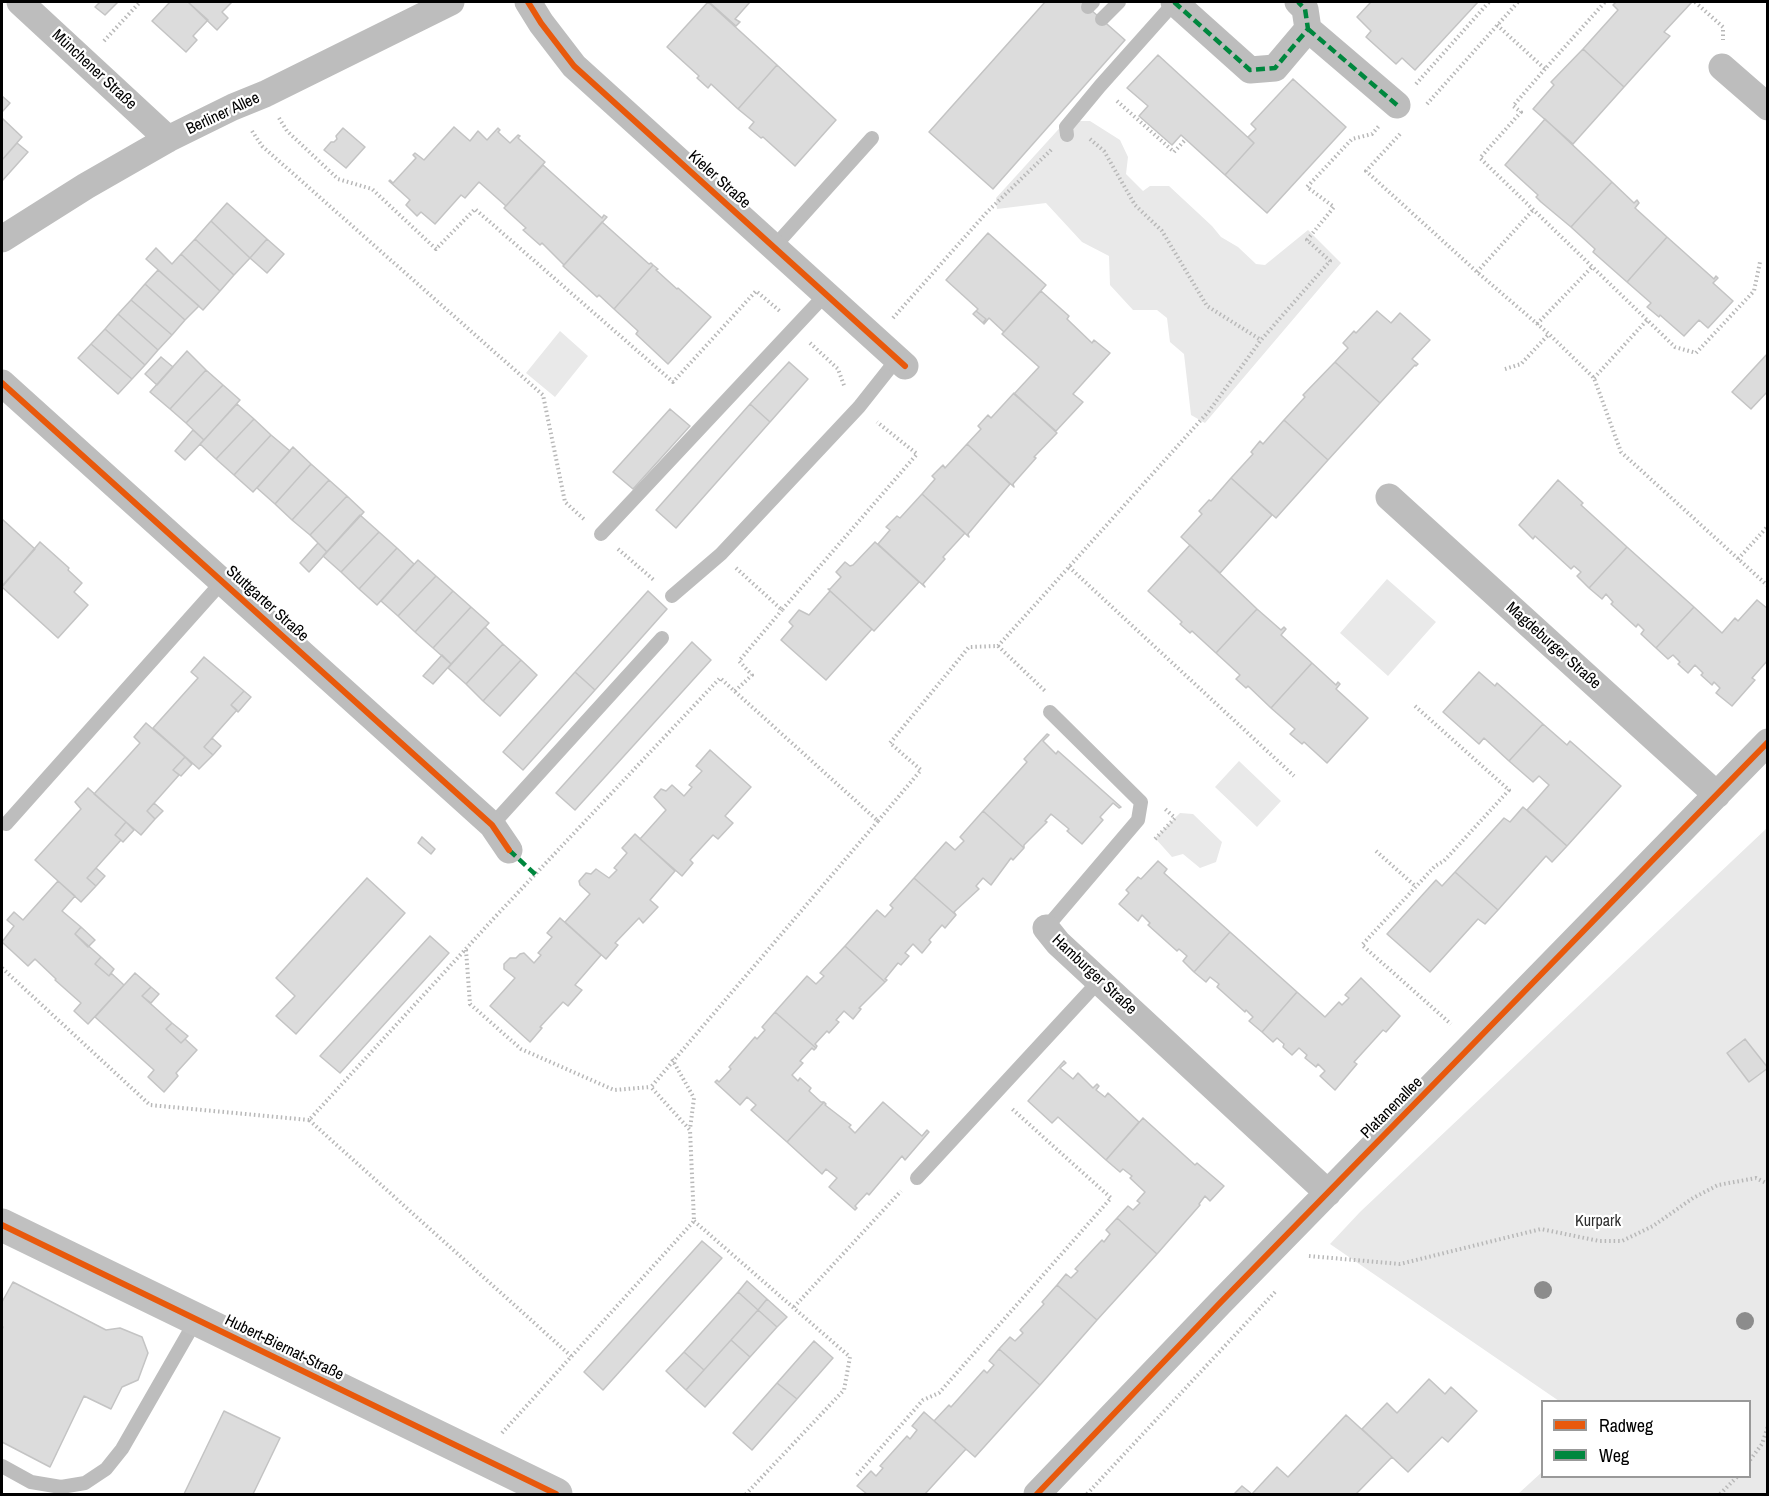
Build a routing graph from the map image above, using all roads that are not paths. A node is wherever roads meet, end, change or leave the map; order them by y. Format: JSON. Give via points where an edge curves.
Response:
{"nodes":[{"id":1,"x":20,"y":2,"type":"edge"},
{"id":2,"x":451,"y":2,"type":"edge"},
{"id":3,"x":528,"y":2,"type":"edge"},
{"id":4,"x":1119,"y":2,"type":"edge"},
{"id":5,"x":1174,"y":2,"type":"edge"},
{"id":6,"x":1298,"y":2,"type":"edge"},
{"id":7,"x":1102,"y":19,"type":"dead end"},
{"id":8,"x":1308,"y":29,"type":"junction"},
{"id":9,"x":1722,"y":67,"type":"road end"},
{"id":10,"x":1767,"y":107,"type":"edge"},
{"id":11,"x":1400,"y":117,"type":"road end"},
{"id":12,"x":1067,"y":135,"type":"road end"},
{"id":13,"x":872,"y":138,"type":"dead end"},
{"id":14,"x":168,"y":139,"type":"junction"},
{"id":15,"x":2,"y":239,"type":"edge"},
{"id":16,"x":774,"y":248,"type":"junction"},
{"id":17,"x":826,"y":294,"type":"junction"},
{"id":18,"x":901,"y":363,"type":"joint"},
{"id":19,"x":2,"y":382,"type":"edge"},
{"id":20,"x":1389,"y":497,"type":"dead end"},
{"id":21,"x":601,"y":534,"type":"road end"},
{"id":22,"x":222,"y":582,"type":"junction"},
{"id":23,"x":672,"y":596,"type":"road end"},
{"id":24,"x":662,"y":638,"type":"dead end"},
{"id":25,"x":1050,"y":712,"type":"dead end"},
{"id":26,"x":1767,"y":742,"type":"edge"},
{"id":27,"x":1717,"y":795,"type":"junction"},
{"id":28,"x":6,"y":824,"type":"dead end"},
{"id":29,"x":492,"y":825,"type":"junction"},
{"id":30,"x":509,"y":850,"type":"dead end"},
{"id":31,"x":1046,"y":928,"type":"joint"},
{"id":32,"x":1100,"y":980,"type":"junction"},
{"id":33,"x":917,"y":1178,"type":"road end"},
{"id":34,"x":1328,"y":1193,"type":"junction"},
{"id":35,"x":2,"y":1225,"type":"edge"},
{"id":36,"x":196,"y":1320,"type":"junction"},
{"id":37,"x":2,"y":1466,"type":"edge"},
{"id":38,"x":556,"y":1494,"type":"edge"},
{"id":39,"x":1037,"y":1494,"type":"edge"}],
"edges":[{"from":1,"to":14,"type":"street","name":"Münchener Straße"},
{"from":2,"to":14,"type":"street","name":"Berliner Allee"},
{"from":3,"to":16,"type":"street","name":"Kieler Straße","via":[[574,66]]},
{"from":4,"to":7,"type":"lane"},
{"from":5,"to":8,"type":"street","via":[[1250,70],[1275,68]]},
{"from":5,"to":12,"type":"lane","via":[[1066,128]]},
{"from":6,"to":8,"type":"street","via":[[1305,9]]},
{"from":8,"to":11,"type":"street"},
{"from":9,"to":10,"type":"street"},
{"from":13,"to":16,"type":"lane"},
{"from":14,"to":15,"type":"street","name":"Berliner Allee"},
{"from":16,"to":17,"type":"street","name":"Kieler Straße"},
{"from":17,"to":18,"type":"street","name":"Kieler Straße"},
{"from":17,"to":21,"type":"lane"},
{"from":18,"to":23,"type":"lane","via":[[721,554]]},
{"from":19,"to":22,"type":"street","name":"Stuttgarter Straße"},
{"from":20,"to":27,"type":"street","name":"Magdeburger Straße"},
{"from":22,"to":28,"type":"lane"},
{"from":22,"to":29,"type":"street","name":"Stuttgarter Straße"},
{"from":24,"to":29,"type":"lane"},
{"from":25,"to":31,"type":"lane","name":"Hamburger Straße","via":[[1141,802],[1138,820]]},
{"from":26,"to":27,"type":"street","name":"Platanenallee"},
{"from":27,"to":34,"type":"street","name":"Platanenallee"},
{"from":29,"to":30,"type":"street","name":"Stuttgarter Straße"},
{"from":31,"to":32,"type":"street","name":"Hamburger Straße"},
{"from":32,"to":33,"type":"lane"},
{"from":32,"to":34,"type":"street","name":"Hamburger Straße"},
{"from":34,"to":39,"type":"street","name":"Platanenallee"},
{"from":35,"to":36,"type":"street","name":"Hubert-Biernat-Straße"},
{"from":36,"to":37,"type":"lane","via":[[122,1449],[106,1469],[85,1483],[61,1487],[31,1482]]},
{"from":36,"to":38,"type":"street","name":"Hubert-Biernat-Straße"}]}
